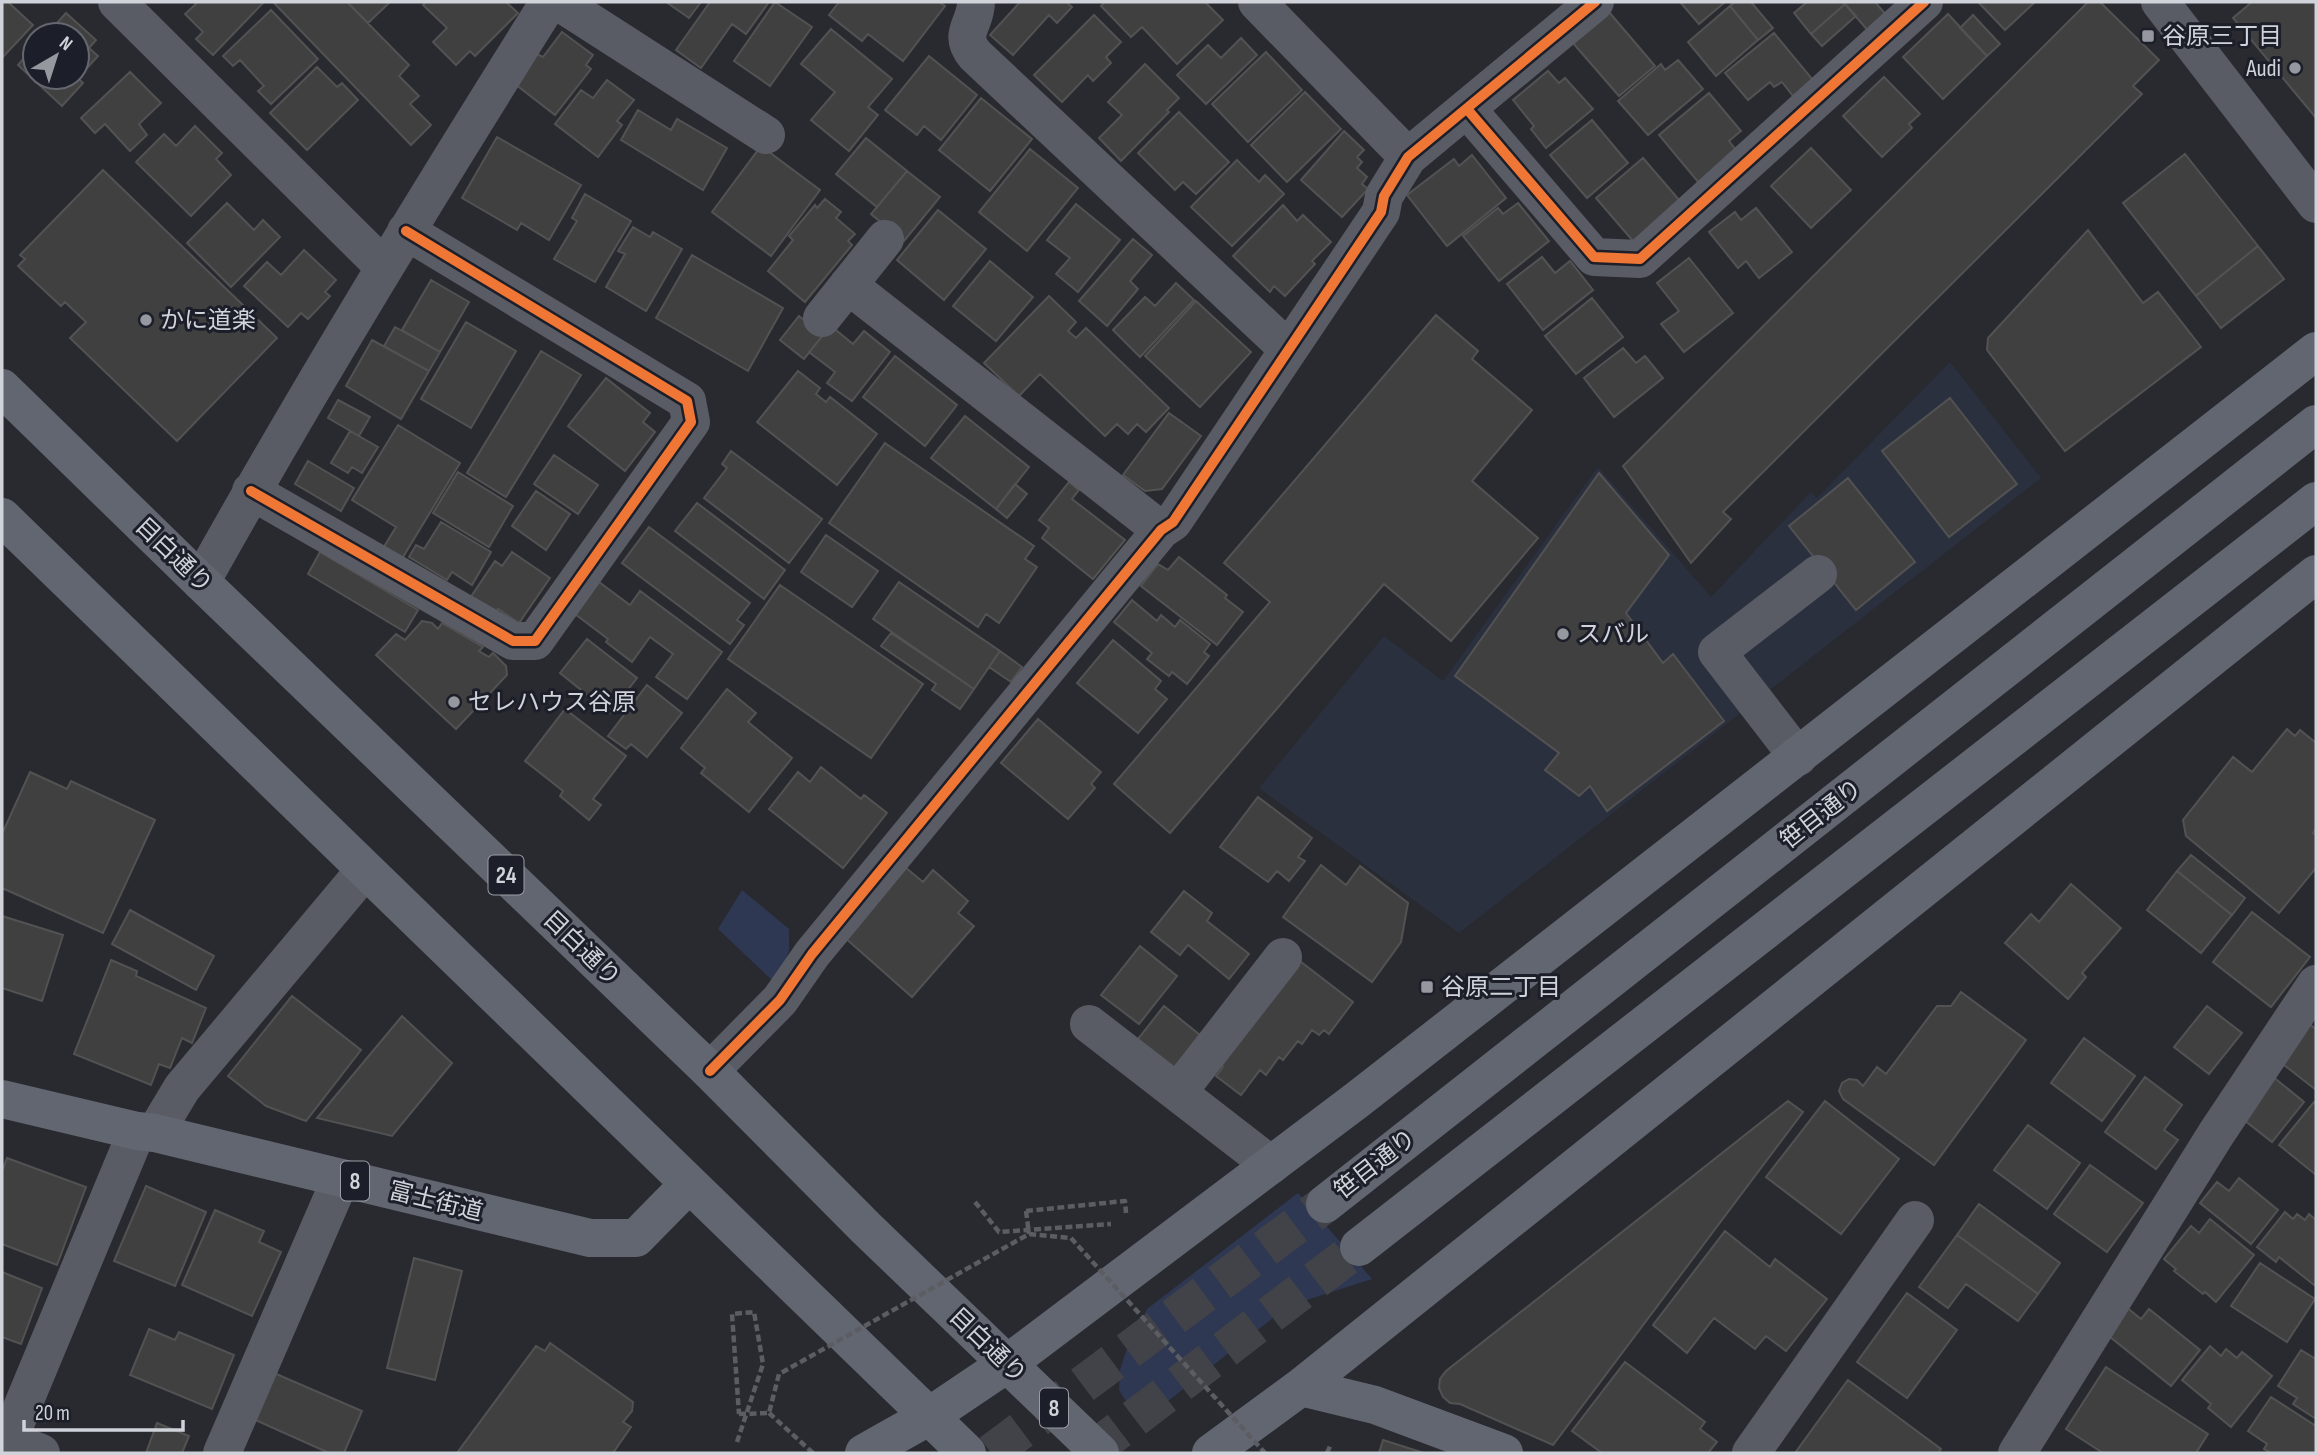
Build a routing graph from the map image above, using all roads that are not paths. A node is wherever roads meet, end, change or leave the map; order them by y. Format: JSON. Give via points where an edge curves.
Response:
{"nodes":[{"id":1,"x":117,"y":2,"type":"edge"},
{"id":2,"x":549,"y":2,"type":"edge"},
{"id":3,"x":559,"y":2,"type":"edge"},
{"id":4,"x":976,"y":2,"type":"edge"},
{"id":5,"x":1256,"y":2,"type":"edge"},
{"id":6,"x":1595,"y":2,"type":"edge"},
{"id":7,"x":1924,"y":2,"type":"edge"},
{"id":8,"x":2174,"y":7,"type":"edge"},
{"id":9,"x":1467,"y":109,"type":"junction"},
{"id":10,"x":766,"y":135,"type":"dead end"},
{"id":11,"x":1408,"y":157,"type":"junction"},
{"id":12,"x":2316,"y":204,"type":"edge"},
{"id":13,"x":406,"y":231,"type":"junction"},
{"id":14,"x":885,"y":239,"type":"dead end"},
{"id":15,"x":384,"y":267,"type":"junction"},
{"id":16,"x":848,"y":285,"type":"junction"},
{"id":17,"x":822,"y":318,"type":"dead end"},
{"id":18,"x":1288,"y":349,"type":"junction"},
{"id":19,"x":2316,"y":351,"type":"edge"},
{"id":20,"x":2,"y":388,"type":"edge"},
{"id":21,"x":2316,"y":424,"type":"edge"},
{"id":22,"x":251,"y":491,"type":"junction"},
{"id":23,"x":2316,"y":500,"type":"edge"},
{"id":24,"x":2,"y":517,"type":"edge"},
{"id":25,"x":1161,"y":530,"type":"junction"},
{"id":26,"x":1818,"y":574,"type":"dead end"},
{"id":27,"x":2316,"y":575,"type":"edge"},
{"id":28,"x":201,"y":582,"type":"junction"},
{"id":29,"x":1798,"y":757,"type":"junction"},
{"id":30,"x":365,"y":870,"type":"junction"},
{"id":31,"x":1283,"y":957,"type":"dead end"},
{"id":32,"x":2316,"y":984,"type":"edge"},
{"id":33,"x":1089,"y":1024,"type":"dead end"},
{"id":34,"x":710,"y":1071,"type":"junction"},
{"id":35,"x":1178,"y":1092,"type":"junction"},
{"id":36,"x":2,"y":1099,"type":"edge"},
{"id":37,"x":146,"y":1132,"type":"junction"},
{"id":38,"x":1271,"y":1165,"type":"junction"},
{"id":39,"x":341,"y":1178,"type":"junction"},
{"id":40,"x":688,"y":1185,"type":"junction"},
{"id":41,"x":1325,"y":1204,"type":"tunnel mouth"},
{"id":42,"x":1915,"y":1220,"type":"dead end"},
{"id":43,"x":1359,"y":1247,"type":"tunnel mouth"},
{"id":44,"x":1008,"y":1363,"type":"junction"},
{"id":45,"x":1301,"y":1387,"type":"junction"},
{"id":46,"x":928,"y":1418,"type":"junction"},
{"id":47,"x":18,"y":1449,"type":"edge"},
{"id":48,"x":222,"y":1453,"type":"edge"},
{"id":49,"x":864,"y":1453,"type":"edge"},
{"id":50,"x":967,"y":1453,"type":"edge"},
{"id":51,"x":1100,"y":1453,"type":"edge"},
{"id":52,"x":1211,"y":1453,"type":"edge"},
{"id":53,"x":1504,"y":1453,"type":"edge"},
{"id":54,"x":1751,"y":1453,"type":"edge"},
{"id":55,"x":2017,"y":1453,"type":"edge"}],
"edges":[{"from":1,"to":15,"type":"street"},
{"from":2,"to":13,"type":"street"},
{"from":3,"to":10,"type":"street"},
{"from":4,"to":18,"type":"street","via":[[967,35],[975,55]]},
{"from":5,"to":11,"type":"street"},
{"from":6,"to":9,"type":"street"},
{"from":7,"to":9,"type":"street","via":[[1640,260],[1594,257]]},
{"from":8,"to":12,"type":"street"},
{"from":9,"to":11,"type":"street"},
{"from":11,"to":18,"type":"street","via":[[1384,196],[1381,212]]},
{"from":13,"to":15,"type":"street"},
{"from":13,"to":22,"type":"street","via":[[687,401],[691,422],[535,641],[513,641]]},
{"from":14,"to":16,"type":"street"},
{"from":15,"to":22,"type":"street"},
{"from":16,"to":17,"type":"street"},
{"from":16,"to":25,"type":"street"},
{"from":18,"to":25,"type":"street","via":[[1173,522]]},
{"from":19,"to":29,"type":"main road"},
{"from":20,"to":28,"type":"main road","name":"目白通り","number":"24"},
{"from":21,"to":41,"type":"main road","name":"笹目通り"},
{"from":22,"to":28,"type":"street"},
{"from":23,"to":43,"type":"main road"},
{"from":24,"to":30,"type":"main road"},
{"from":25,"to":34,"type":"street","via":[[779,1000]]},
{"from":26,"to":29,"type":"street","via":[[1717,652]]},
{"from":27,"to":45,"type":"main road"},
{"from":28,"to":34,"type":"main road","name":"目白通り","number":"24"},
{"from":29,"to":38,"type":"main road"},
{"from":30,"to":37,"type":"street"},
{"from":30,"to":40,"type":"main road"},
{"from":31,"to":35,"type":"street"},
{"from":32,"to":55,"type":"street","via":[[2216,1134]]},
{"from":33,"to":35,"type":"street"},
{"from":34,"to":44,"type":"main road","name":"目白通り","number":"24"},
{"from":35,"to":38,"type":"street"},
{"from":36,"to":37,"type":"main road","name":"富士街道","number":"8"},
{"from":37,"to":39,"type":"main road","name":"富士街道","number":"8"},
{"from":37,"to":47,"type":"street"},
{"from":38,"to":44,"type":"main road"},
{"from":39,"to":40,"type":"main road","name":"富士街道","number":"8","via":[[590,1238],[636,1238]]},
{"from":39,"to":48,"type":"street"},
{"from":40,"to":46,"type":"main road"},
{"from":42,"to":54,"type":"street"},
{"from":44,"to":46,"type":"main road"},
{"from":44,"to":51,"type":"main road","name":"目白通り","number":"8"},
{"from":45,"to":52,"type":"main road"},
{"from":45,"to":53,"type":"main road","via":[[1375,1405]]},
{"from":46,"to":49,"type":"main road"},
{"from":46,"to":50,"type":"main road"}]}
